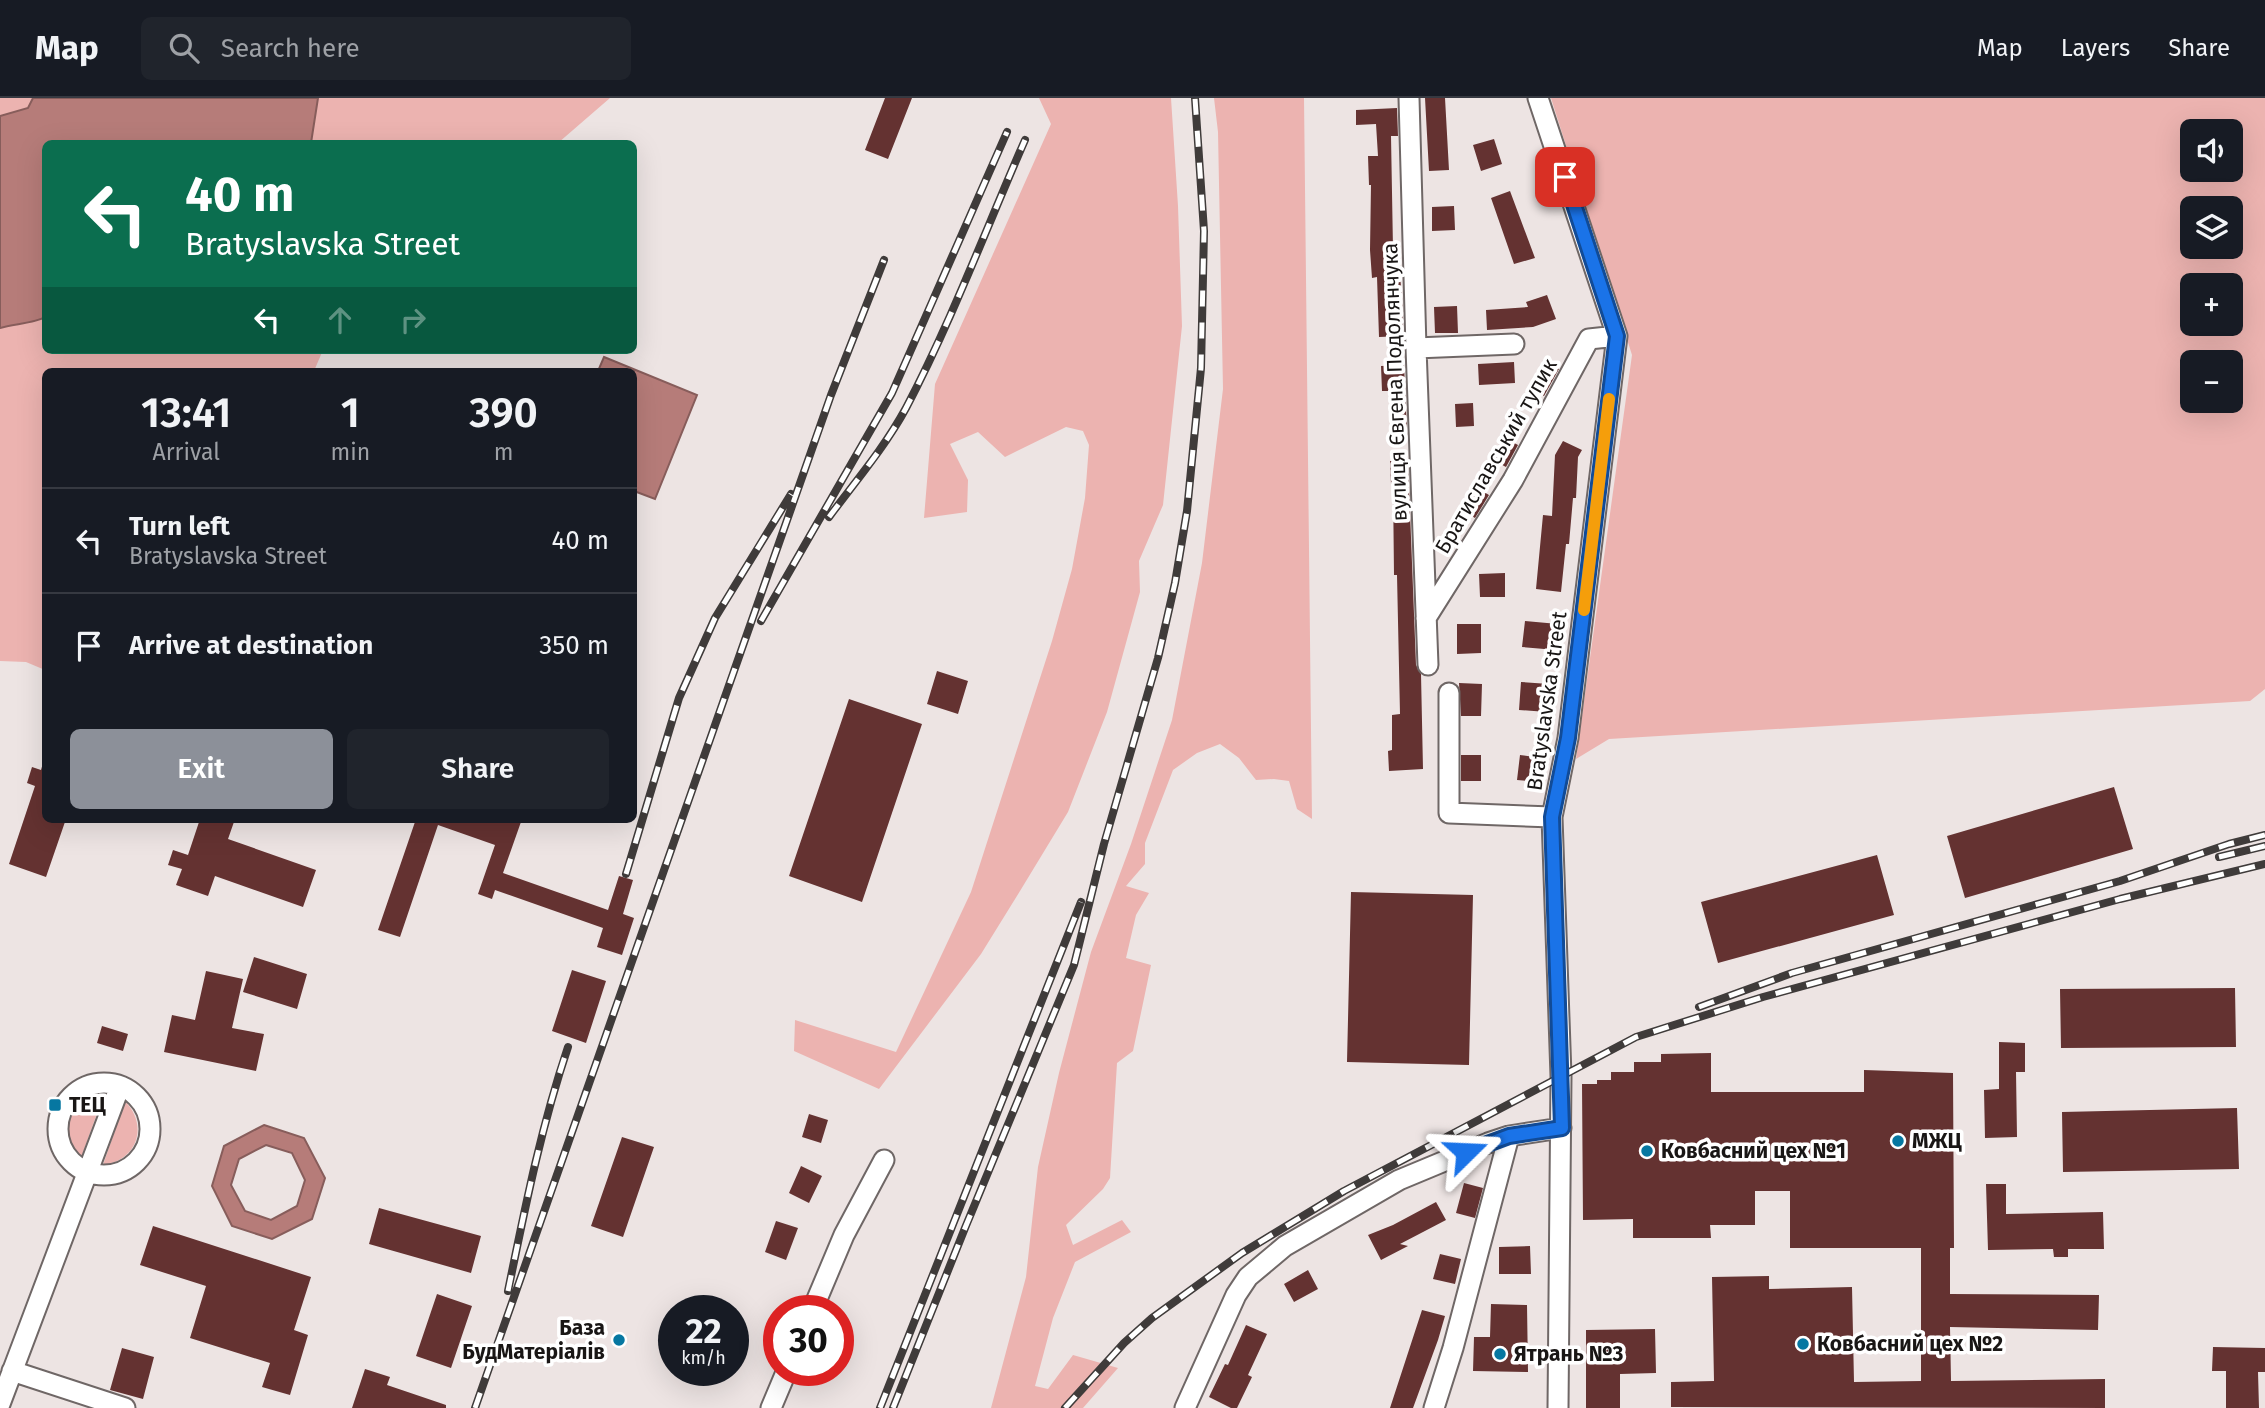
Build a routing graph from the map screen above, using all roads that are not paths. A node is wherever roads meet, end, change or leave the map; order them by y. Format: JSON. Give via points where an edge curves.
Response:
{"nodes":[{"id":1,"x":1409,"y":98,"type":"edge"},
{"id":2,"x":1538,"y":98,"type":"edge"},
{"id":3,"x":1617,"y":336,"type":"junction"},
{"id":4,"x":1514,"y":344,"type":"dead end"},
{"id":5,"x":1416,"y":348,"type":"junction"},
{"id":6,"x":1426,"y":618,"type":"junction"},
{"id":7,"x":1428,"y":665,"type":"dead end"},
{"id":8,"x":1449,"y":693,"type":"dead end"},
{"id":9,"x":1552,"y":817,"type":"junction"},
{"id":10,"x":120,"y":1086,"type":"junction"},
{"id":11,"x":1562,"y":1128,"type":"junction"},
{"id":12,"x":1509,"y":1136,"type":"junction"},
{"id":13,"x":884,"y":1160,"type":"dead end"},
{"id":14,"x":87,"y":1173,"type":"junction"},
{"id":15,"x":819,"y":1295,"type":"edge"},
{"id":16,"x":12,"y":1371,"type":"junction"},
{"id":17,"x":780,"y":1386,"type":"edge"},
{"id":18,"x":0,"y":1404,"type":"edge"},
{"id":19,"x":125,"y":1408,"type":"edge"},
{"id":20,"x":771,"y":1408,"type":"edge"},
{"id":21,"x":1185,"y":1408,"type":"edge"},
{"id":22,"x":1434,"y":1408,"type":"edge"},
{"id":23,"x":1559,"y":1408,"type":"edge"}],
"edges":[{"from":1,"to":5,"type":"street","name":"вулиця Євгена Подолянчука"},
{"from":2,"to":3,"type":"street","name":"Bratyslavska Street"},
{"from":3,"to":6,"type":"street","name":"Братиславський тупик","via":[[1589,339],[1513,480]]},
{"from":3,"to":9,"type":"street","name":"Bratyslavska Street","via":[[1568,738]]},
{"from":4,"to":5,"type":"street"},
{"from":5,"to":6,"type":"street","name":"вулиця Євгена Подолянчука"},
{"from":6,"to":7,"type":"street","name":"вулиця Євгена Подолянчука"},
{"from":8,"to":9,"type":"street","via":[[1448,813]]},
{"from":9,"to":11,"type":"street","name":"Bratyslavska Street"},
{"from":10,"to":14,"type":"street"},
{"from":10,"to":14,"type":"street","via":[[142,1104],[149,1122],[148,1141],[140,1159],[125,1171],[106,1176]]},
{"from":10,"to":14,"type":"street","via":[[91,1085],[74,1093],[62,1108],[57,1127],[60,1146],[71,1162]]},
{"from":11,"to":12,"type":"street"},
{"from":11,"to":23,"type":"street","name":"Bratyslavska Street"},
{"from":12,"to":21,"type":"street","via":[[1399,1180],[1264,1263],[1236,1295]]},
{"from":12,"to":22,"type":"street"},
{"from":13,"to":15,"type":"street"},
{"from":14,"to":16,"type":"street"},
{"from":16,"to":18,"type":"street"},
{"from":16,"to":19,"type":"street"},
{"from":17,"to":20,"type":"street"}]}
